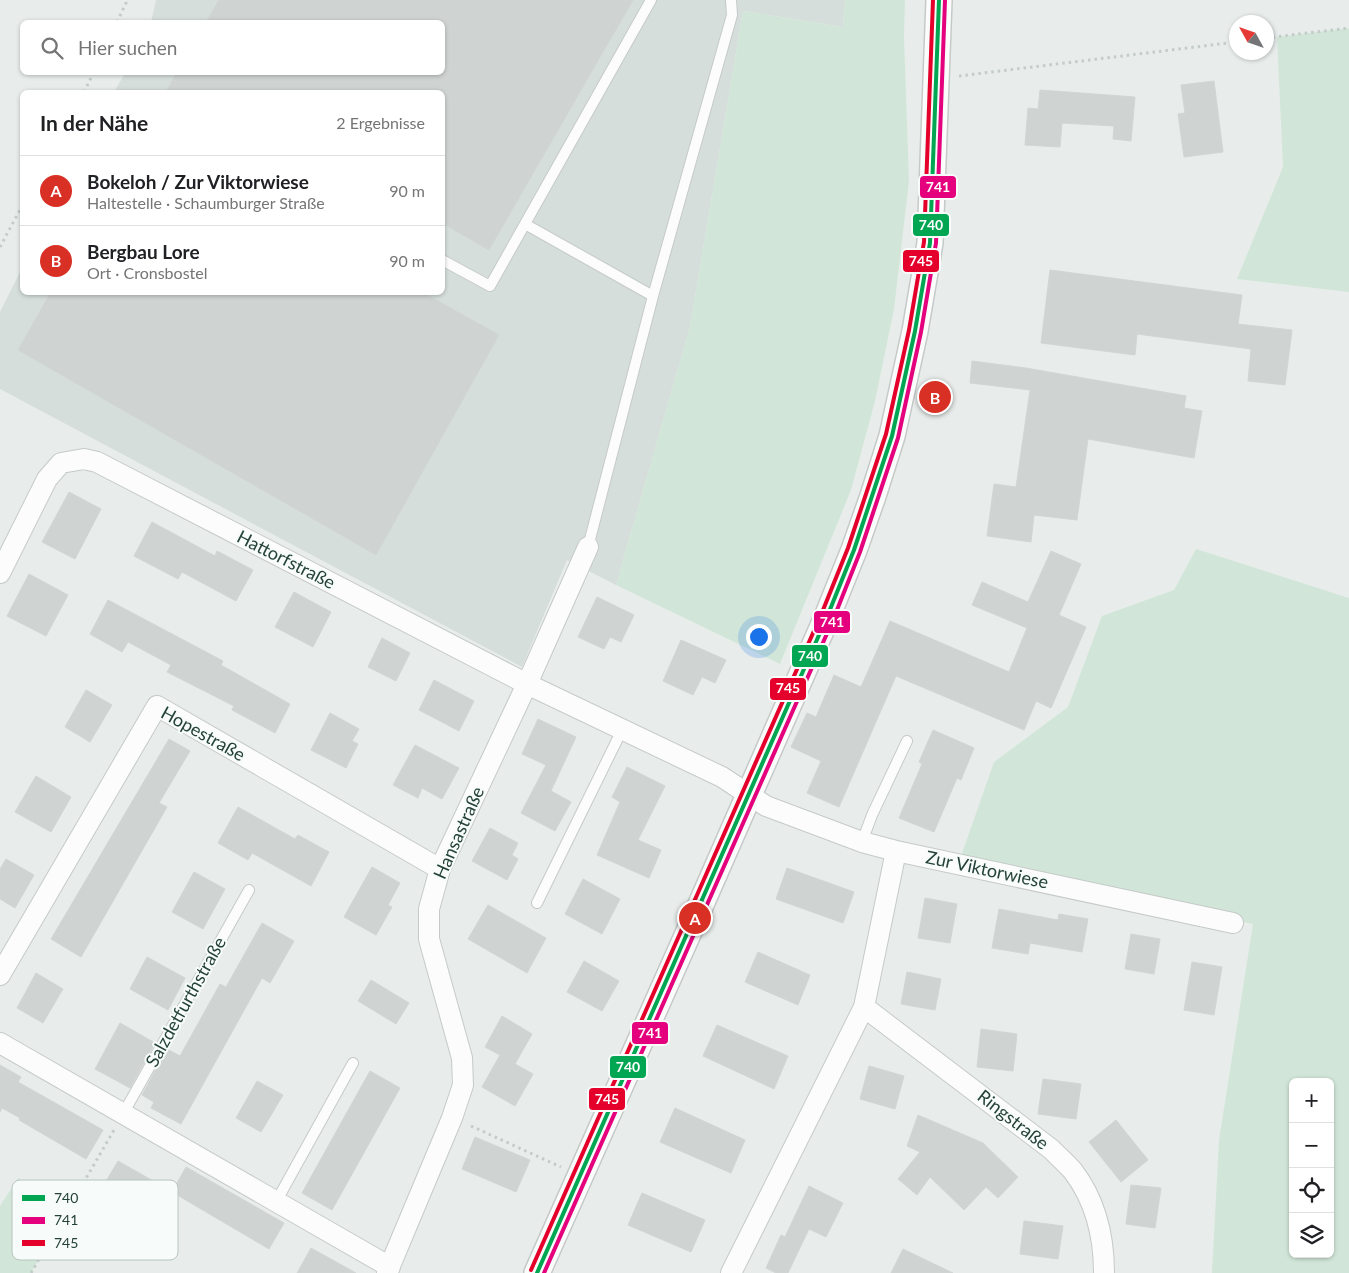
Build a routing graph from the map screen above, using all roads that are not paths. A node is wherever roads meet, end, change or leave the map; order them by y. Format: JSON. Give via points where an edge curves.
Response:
{"nodes":[{"id":1,"x":651,"y":0,"type":"edge"},
{"id":2,"x":731,"y":0,"type":"edge"},
{"id":3,"x":939,"y":0,"type":"edge"},
{"id":4,"x":525,"y":224,"type":"junction"},
{"id":5,"x":445,"y":262,"type":"edge"},
{"id":6,"x":653,"y":296,"type":"junction"},
{"id":7,"x":588,"y":547,"type":"joint"},
{"id":8,"x":0,"y":573,"type":"edge"},
{"id":9,"x":527,"y":684,"type":"junction"},
{"id":10,"x":622,"y":730,"type":"junction"},
{"id":11,"x":907,"y":741,"type":"dead end"},
{"id":12,"x":749,"y":794,"type":"junction"},
{"id":13,"x":862,"y":842,"type":"junction"},
{"id":14,"x":896,"y":850,"type":"junction"},
{"id":15,"x":440,"y":869,"type":"junction"},
{"id":16,"x":249,"y":890,"type":"dead end"},
{"id":17,"x":537,"y":903,"type":"dead end"},
{"id":18,"x":1233,"y":923,"type":"dead end"},
{"id":19,"x":0,"y":975,"type":"edge"},
{"id":20,"x":864,"y":1007,"type":"junction"},
{"id":21,"x":0,"y":1043,"type":"edge"},
{"id":22,"x":353,"y":1063,"type":"dead end"},
{"id":23,"x":123,"y":1114,"type":"junction"},
{"id":24,"x":276,"y":1202,"type":"junction"},
{"id":25,"x":389,"y":1270,"type":"edge"},
{"id":26,"x":537,"y":1273,"type":"edge"},
{"id":27,"x":731,"y":1273,"type":"edge"},
{"id":28,"x":1104,"y":1273,"type":"edge"}],
"edges":[{"from":1,"to":4,"type":"lane"},
{"from":2,"to":6,"type":"lane","via":[[732,15]]},
{"from":3,"to":12,"type":"street","via":[[930,243],[892,436],[854,550]]},
{"from":4,"to":5,"type":"lane","via":[[490,286]]},
{"from":4,"to":6,"type":"lane"},
{"from":6,"to":7,"type":"lane"},
{"from":7,"to":9,"type":"street","name":"Hansastraße"},
{"from":8,"to":9,"type":"street","name":"Hattorfstraße","via":[[47,478],[60,463],[84,459],[97,462]]},
{"from":9,"to":10,"type":"street","name":"Hattorfstraße"},
{"from":9,"to":15,"type":"street","name":"Hansastraße"},
{"from":10,"to":12,"type":"street","name":"Hattorfstraße","via":[[722,777]]},
{"from":10,"to":17,"type":"lane"},
{"from":11,"to":13,"type":"lane"},
{"from":12,"to":13,"type":"street","name":"Zur Viktorwiese","via":[[766,806]]},
{"from":12,"to":26,"type":"street"},
{"from":13,"to":14,"type":"street","name":"Zur Viktorwiese"},
{"from":14,"to":18,"type":"street","name":"Zur Viktorwiese"},
{"from":14,"to":20,"type":"street"},
{"from":15,"to":19,"type":"street","name":"Hopestraße","via":[[157,706]]},
{"from":15,"to":25,"type":"street","name":"Hansastraße","via":[[429,909],[429,939],[462,1058],[463,1085]]},
{"from":16,"to":23,"type":"lane","name":"Salzdetfurthstraße"},
{"from":20,"to":27,"type":"street"},
{"from":20,"to":28,"type":"street","name":"Ringstraße","via":[[1051,1148],[1073,1171],[1100,1228]]},
{"from":21,"to":23,"type":"street"},
{"from":22,"to":24,"type":"lane"},
{"from":23,"to":24,"type":"street"},
{"from":24,"to":25,"type":"street"}]}
